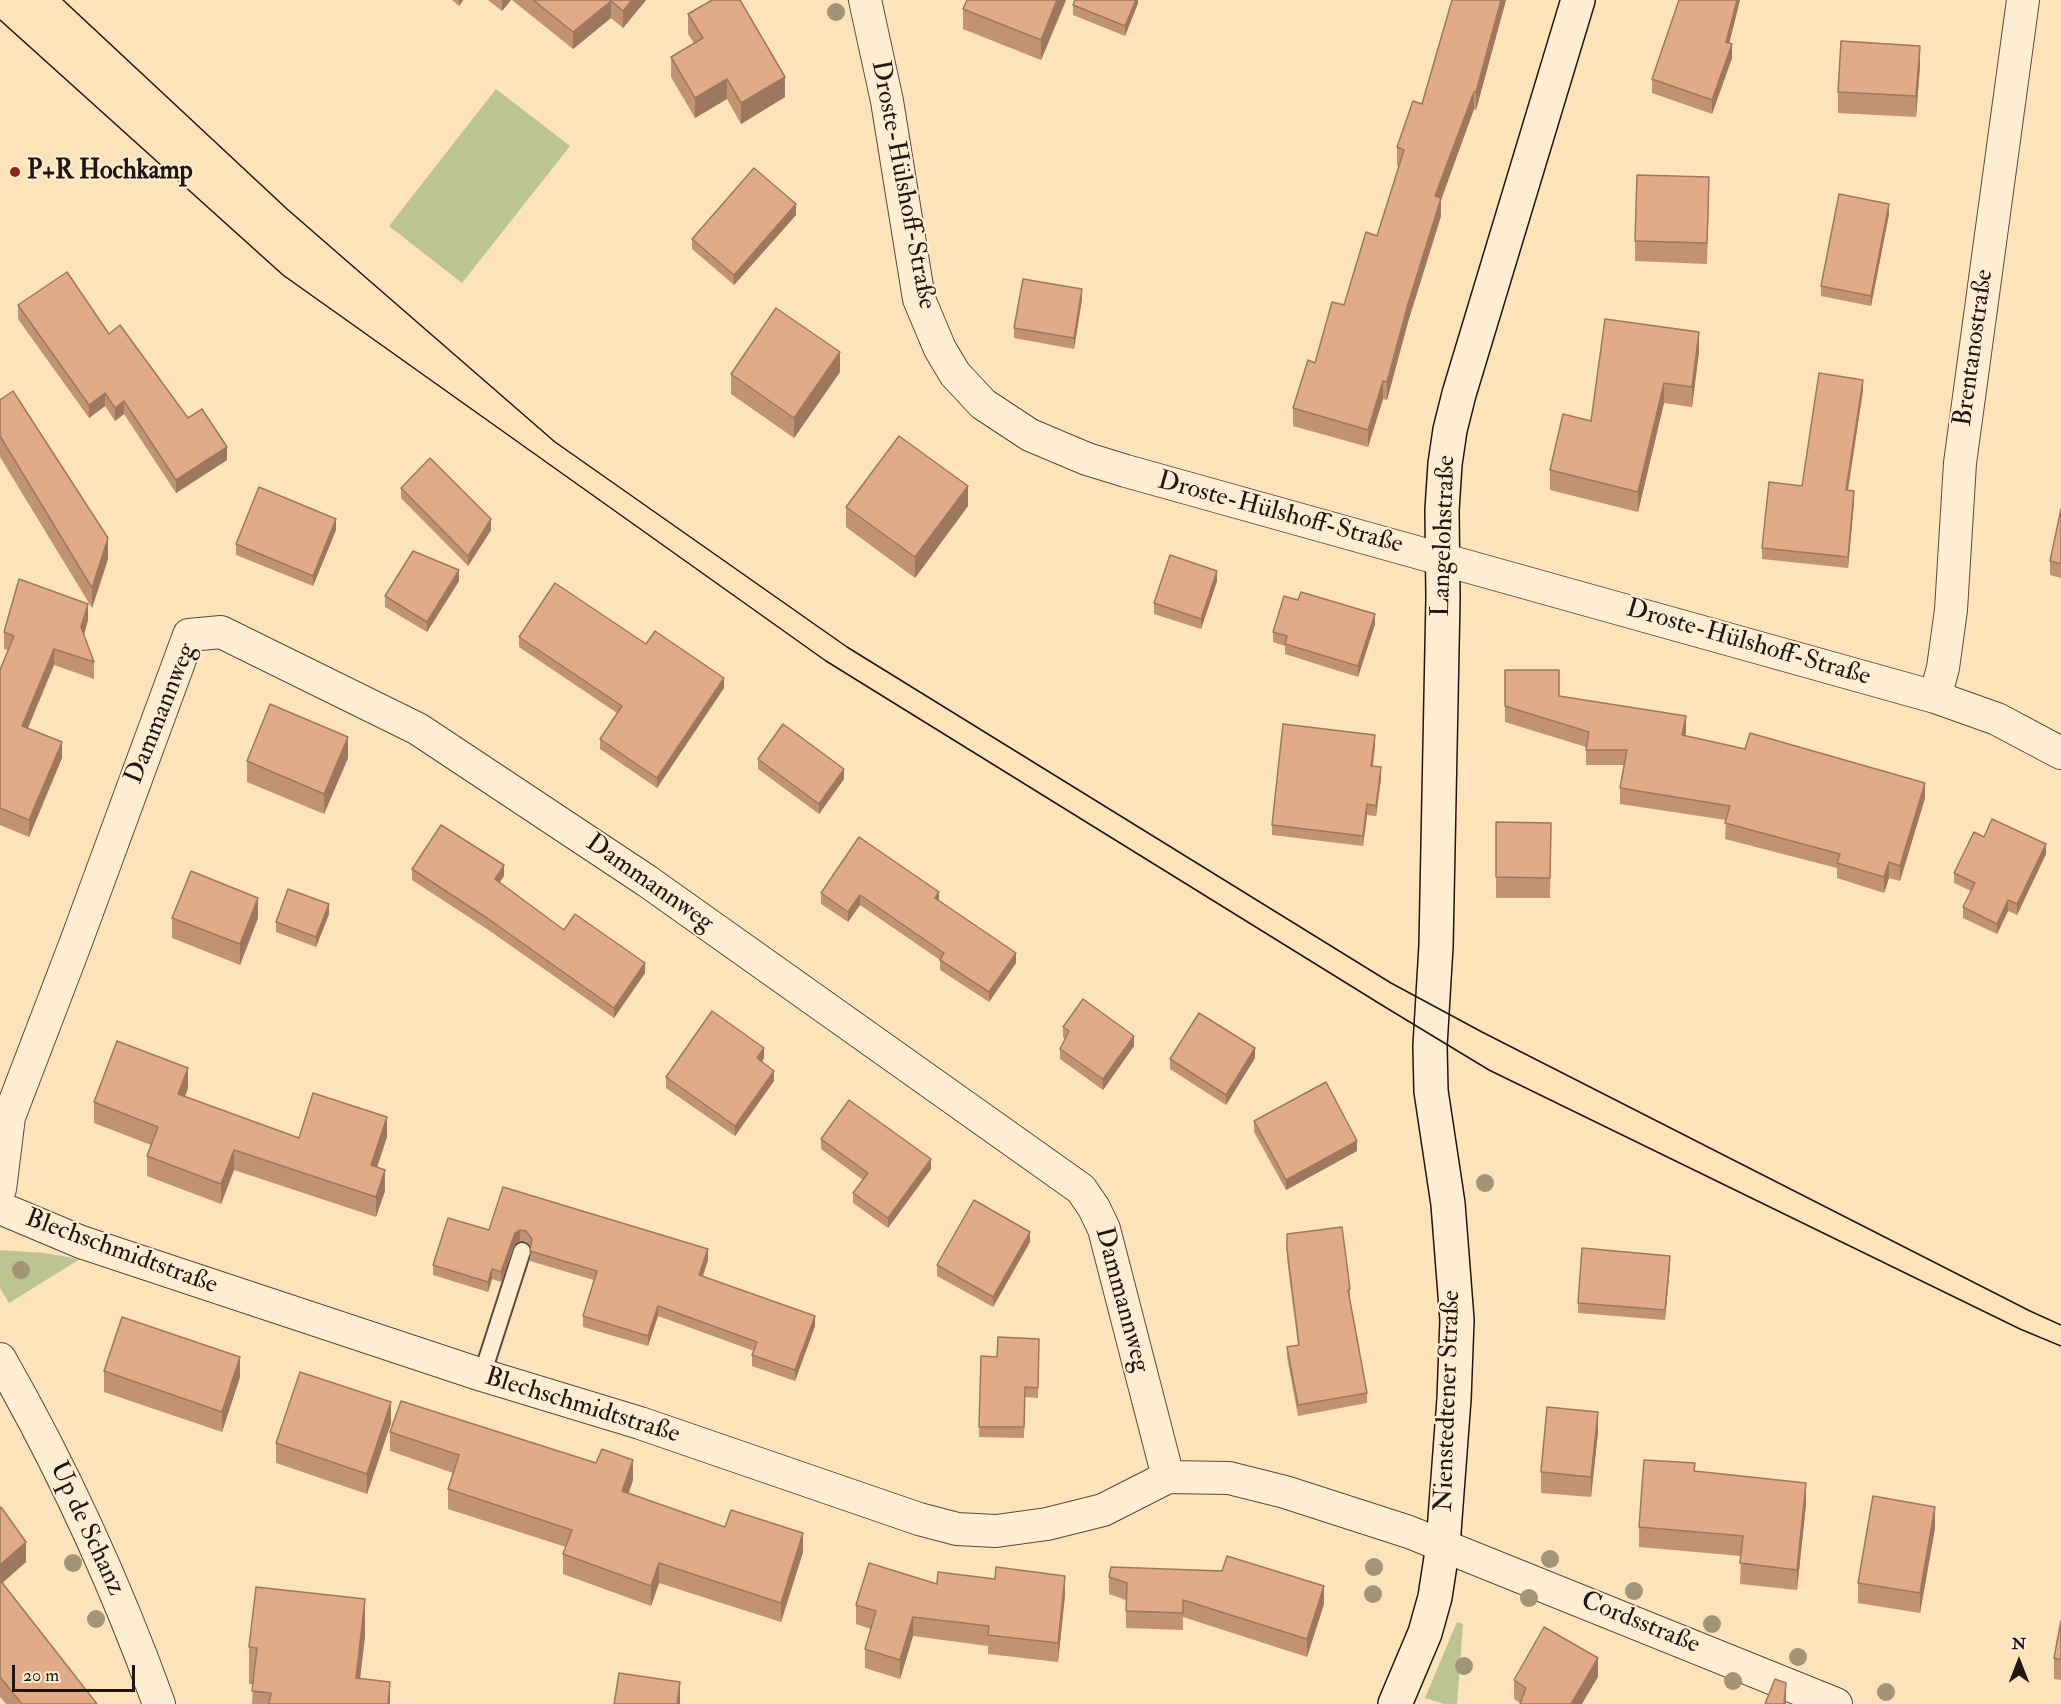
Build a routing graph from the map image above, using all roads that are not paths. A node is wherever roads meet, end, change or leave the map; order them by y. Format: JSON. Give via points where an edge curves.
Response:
{"nodes":[{"id":1,"x":865,"y":0,"type":"edge"},
{"id":2,"x":1578,"y":0,"type":"edge"},
{"id":3,"x":2023,"y":0,"type":"edge"},
{"id":4,"x":1443,"y":559,"type":"junction"},
{"id":5,"x":1935,"y":697,"type":"junction"},
{"id":6,"x":2061,"y":753,"type":"edge"},
{"id":7,"x":1431,"y":1091,"type":"joint"},
{"id":8,"x":0,"y":1189,"type":"edge"},
{"id":9,"x":0,"y":1208,"type":"edge"},
{"id":10,"x":522,"y":1251,"type":"dead end"},
{"id":11,"x":0,"y":1359,"type":"edge"},
{"id":12,"x":482,"y":1375,"type":"junction"},
{"id":13,"x":1168,"y":1477,"type":"junction"},
{"id":14,"x":1443,"y":1545,"type":"junction"},
{"id":15,"x":159,"y":1704,"type":"edge"},
{"id":16,"x":1395,"y":1704,"type":"edge"},
{"id":17,"x":1836,"y":1704,"type":"edge"}],
"edges":[{"from":1,"to":4,"type":"street","name":"Droste-Hülshoff-Straße","via":[[887,101],[919,298],[939,349],[983,404],[1030,435],[1087,459]]},
{"from":2,"to":4,"type":"street","name":"Langelohstraße","via":[[1450,430],[1442,510]]},
{"from":3,"to":5,"type":"street","name":"Brentanostraße","via":[[1960,463],[1951,610]]},
{"from":4,"to":5,"type":"street","name":"Droste-Hülshoff-Straße"},
{"from":4,"to":7,"type":"street","name":"Langelohstraße"},
{"from":5,"to":6,"type":"street","name":"Droste-Hülshoff-Straße","via":[[1997,719]]},
{"from":7,"to":14,"type":"street","name":"Nienstedtener Straße","via":[[1448,1204],[1457,1320]]},
{"from":8,"to":13,"type":"street","name":"Dammannweg","via":[[9,1117],[189,636],[221,632],[418,729],[647,881],[1081,1189],[1104,1229]]},
{"from":9,"to":12,"type":"street","name":"Blechschmidtstraße","via":[[81,1242]]},
{"from":10,"to":12,"type":"lane"},
{"from":11,"to":15,"type":"street","name":"Up de Schanz","via":[[48,1446],[84,1523]]},
{"from":12,"to":13,"type":"street","name":"Blechschmidtstraße","via":[[640,1423],[957,1529],[996,1531],[1047,1524],[1103,1510]]},
{"from":13,"to":14,"type":"street","via":[[1229,1478],[1285,1492]]},
{"from":14,"to":16,"type":"street","name":"Nienstedtener Straße","via":[[1425,1633]]},
{"from":14,"to":17,"type":"street","name":"Cordsstraße"}]}
